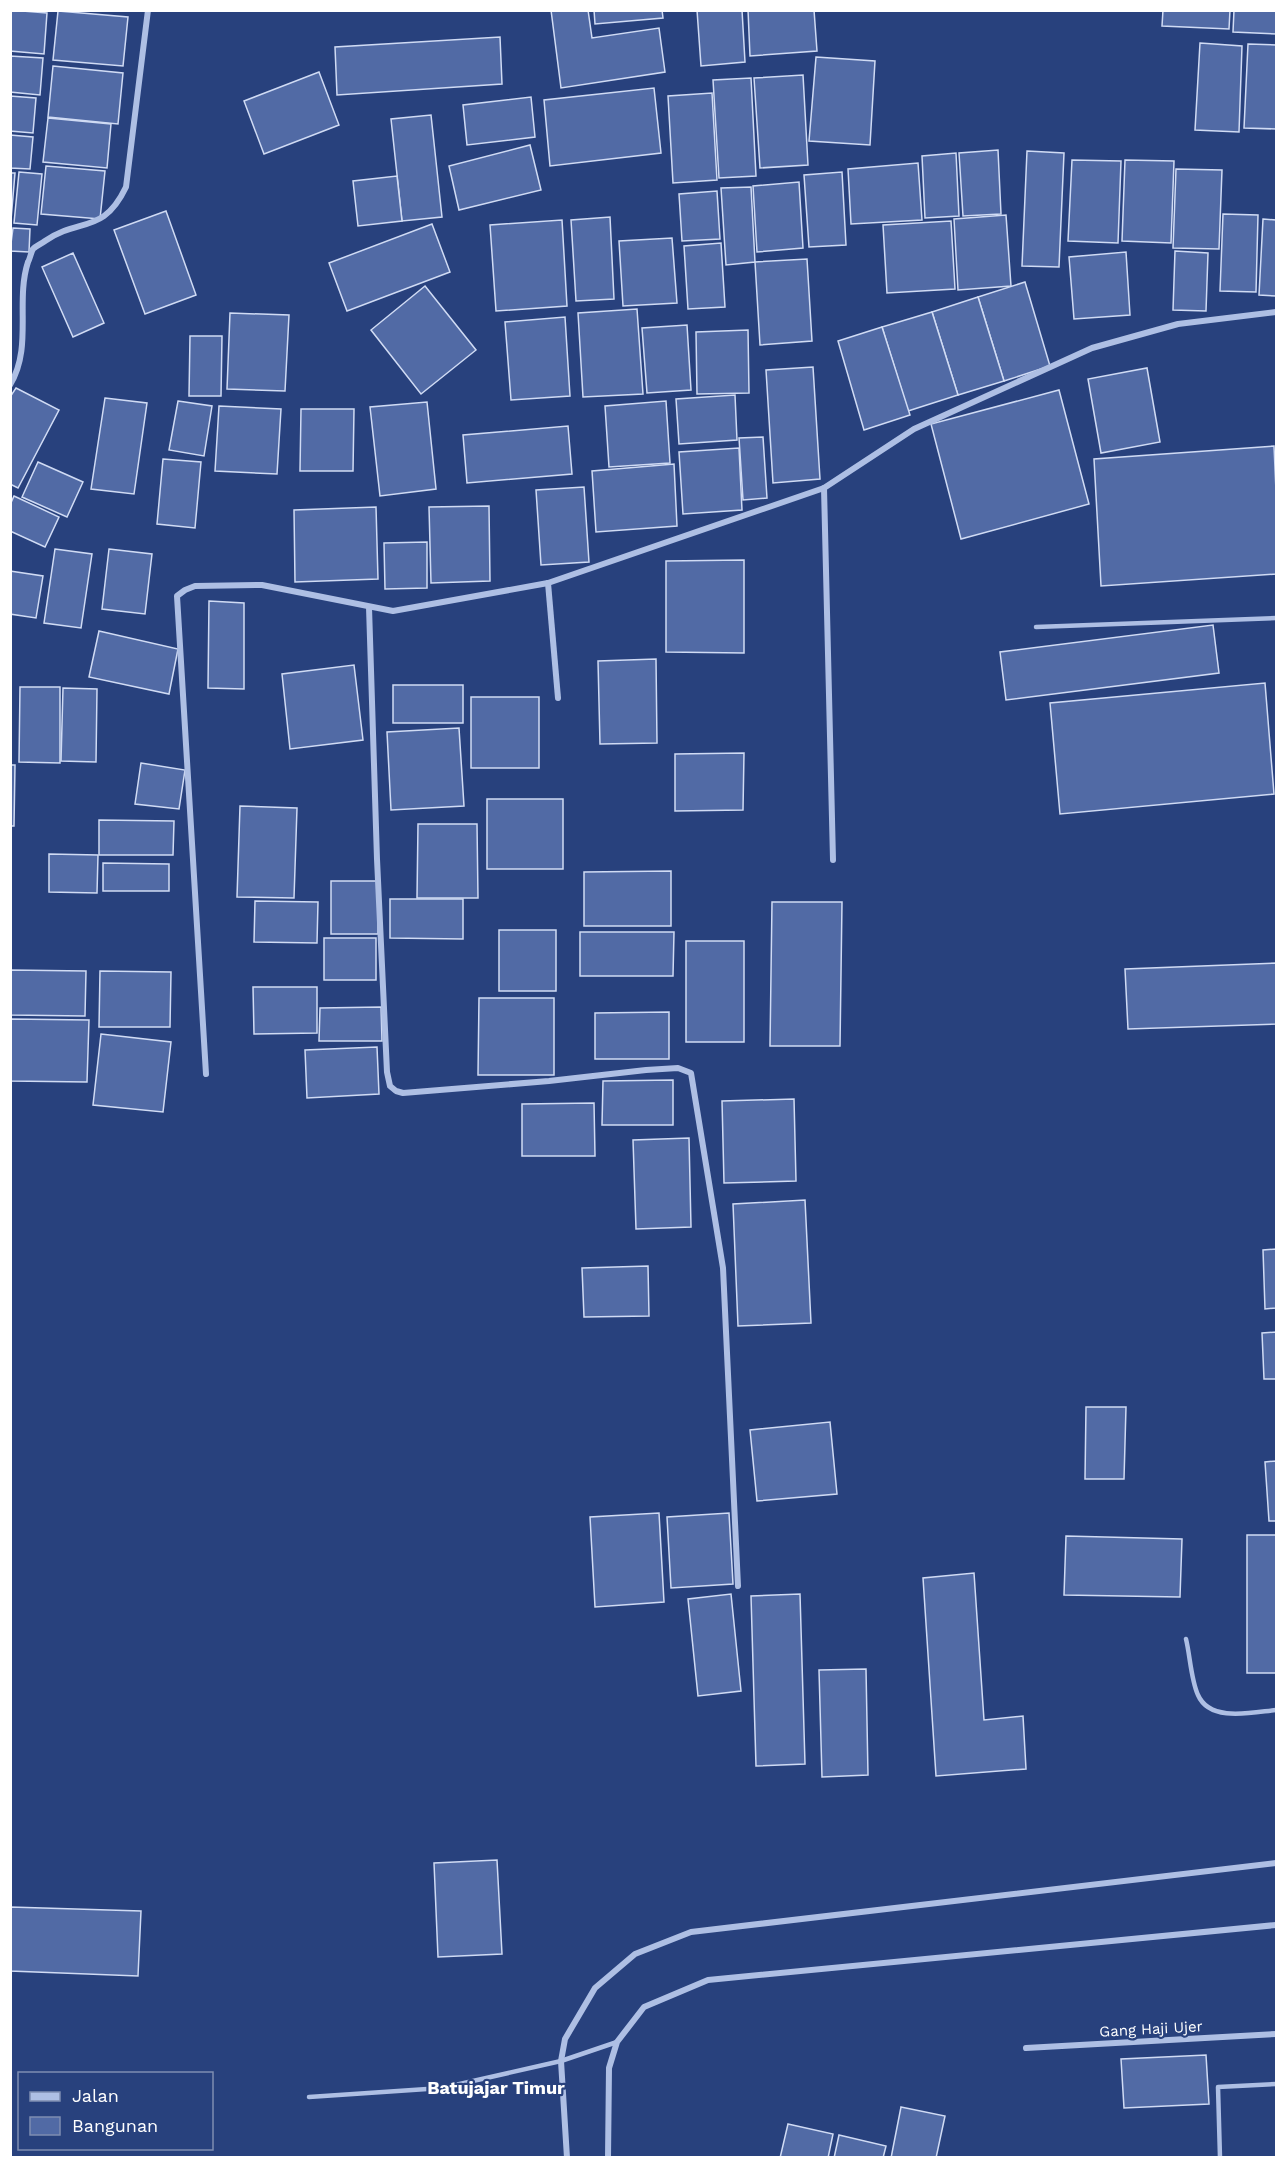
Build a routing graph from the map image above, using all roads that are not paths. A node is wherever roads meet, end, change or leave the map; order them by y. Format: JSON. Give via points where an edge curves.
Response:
{"nodes":[{"id":1,"x":148,"y":10,"type":"edge"},
{"id":2,"x":1276,"y":312,"type":"edge"},
{"id":3,"x":10,"y":385,"type":"edge"},
{"id":4,"x":824,"y":488,"type":"junction"},
{"id":5,"x":548,"y":583,"type":"junction"},
{"id":6,"x":369,"y":607,"type":"junction"},
{"id":7,"x":1276,"y":618,"type":"edge"},
{"id":8,"x":1036,"y":627,"type":"dead end"},
{"id":9,"x":558,"y":698,"type":"dead end"},
{"id":10,"x":833,"y":860,"type":"dead end"},
{"id":11,"x":206,"y":1074,"type":"dead end"},
{"id":12,"x":738,"y":1586,"type":"dead end"},
{"id":13,"x":1186,"y":1639,"type":"dead end"},
{"id":14,"x":1276,"y":1710,"type":"edge"},
{"id":15,"x":1276,"y":1863,"type":"edge"},
{"id":16,"x":1276,"y":1925,"type":"edge"},
{"id":17,"x":1276,"y":2034,"type":"edge"},
{"id":18,"x":617,"y":2042,"type":"junction"},
{"id":19,"x":1026,"y":2048,"type":"dead end"},
{"id":20,"x":561,"y":2061,"type":"junction"},
{"id":21,"x":1276,"y":2084,"type":"edge"},
{"id":22,"x":309,"y":2097,"type":"dead end"},
{"id":23,"x":567,"y":2157,"type":"edge"},
{"id":24,"x":608,"y":2157,"type":"edge"},
{"id":25,"x":1220,"y":2157,"type":"edge"}],
"edges":[{"from":1,"to":3,"type":"street","via":[[126,187],[103,219],[52,236],[33,249],[24,275],[22,353]]},
{"from":2,"to":4,"type":"street","via":[[1178,324],[1092,348],[914,429]]},
{"from":4,"to":5,"type":"street"},
{"from":4,"to":10,"type":"street"},
{"from":5,"to":6,"type":"street","via":[[393,610]]},
{"from":5,"to":9,"type":"street"},
{"from":6,"to":11,"type":"street","via":[[262,585],[195,586],[177,596]]},
{"from":6,"to":12,"type":"street","via":[[377,859],[390,1086],[403,1092],[657,1069],[678,1068],[691,1073],[723,1268]]},
{"from":7,"to":8,"type":"lane"},
{"from":13,"to":14,"type":"lane","via":[[1198,1696],[1205,1704],[1230,1714]]},
{"from":15,"to":20,"type":"street","via":[[691,1932],[635,1954],[595,1989],[565,2039]]},
{"from":16,"to":18,"type":"street","via":[[708,1980],[644,2007]]},
{"from":17,"to":19,"type":"street","name":"Gang Haji Ujer"},
{"from":18,"to":20,"type":"lane"},
{"from":18,"to":24,"type":"street","via":[[609,2068]]},
{"from":20,"to":22,"type":"lane","via":[[442,2088]]},
{"from":20,"to":23,"type":"street"},
{"from":21,"to":25,"type":"lane","via":[[1218,2087]]}]}
